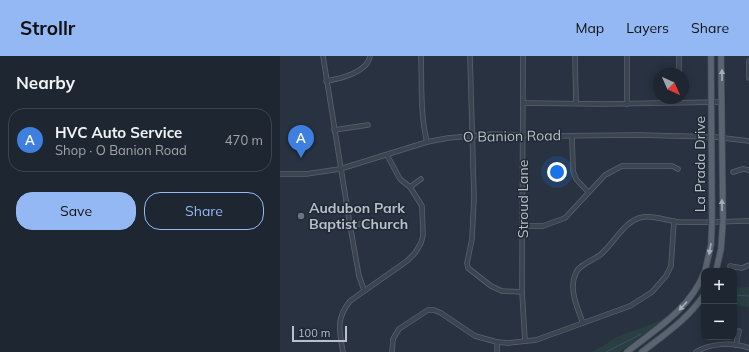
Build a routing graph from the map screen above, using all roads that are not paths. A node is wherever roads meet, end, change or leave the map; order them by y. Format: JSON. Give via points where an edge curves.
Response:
{"nodes":[{"id":1,"x":323,"y":56,"type":"edge"},
{"id":2,"x":370,"y":56,"type":"edge"},
{"id":3,"x":421,"y":56,"type":"edge"},
{"id":4,"x":470,"y":56,"type":"edge"},
{"id":5,"x":523,"y":56,"type":"edge"},
{"id":6,"x":576,"y":56,"type":"edge"},
{"id":7,"x":627,"y":56,"type":"edge"},
{"id":8,"x":679,"y":56,"type":"edge"},
{"id":9,"x":711,"y":56,"type":"edge"},
{"id":10,"x":721,"y":56,"type":"edge"},
{"id":11,"x":749,"y":61,"type":"edge"},
{"id":12,"x":679,"y":68,"type":"edge"},
{"id":13,"x":749,"y":78,"type":"edge"},
{"id":14,"x":326,"y":81,"type":"junction"},
{"id":15,"x":722,"y":102,"type":"junction"},
{"id":16,"x":523,"y":103,"type":"junction"},
{"id":17,"x":576,"y":103,"type":"junction"},
{"id":18,"x":689,"y":103,"type":"edge"},
{"id":19,"x":712,"y":103,"type":"junction"},
{"id":20,"x":627,"y":104,"type":"junction"},
{"id":21,"x":653,"y":104,"type":"edge"},
{"id":22,"x":368,"y":125,"type":"dead end"},
{"id":23,"x":334,"y":130,"type":"junction"},
{"id":24,"x":523,"y":135,"type":"junction"},
{"id":25,"x":472,"y":136,"type":"junction"},
{"id":26,"x":572,"y":136,"type":"junction"},
{"id":27,"x":712,"y":137,"type":"junction"},
{"id":28,"x":721,"y":138,"type":"junction"},
{"id":29,"x":749,"y":141,"type":"edge"},
{"id":30,"x":427,"y":142,"type":"junction"},
{"id":31,"x":387,"y":155,"type":"junction"},
{"id":32,"x":340,"y":169,"type":"junction"},
{"id":33,"x":678,"y":169,"type":"dead end"},
{"id":34,"x":749,"y":170,"type":"edge"},
{"id":35,"x":733,"y":172,"type":"dead end"},
{"id":36,"x":280,"y":174,"type":"edge"},
{"id":37,"x":421,"y":179,"type":"dead end"},
{"id":38,"x":410,"y":187,"type":"junction"},
{"id":39,"x":588,"y":192,"type":"junction"},
{"id":40,"x":749,"y":220,"type":"edge"},
{"id":41,"x":674,"y":221,"type":"junction"},
{"id":42,"x":723,"y":221,"type":"junction"},
{"id":43,"x":369,"y":222,"type":"dead end"},
{"id":44,"x":712,"y":222,"type":"junction"},
{"id":45,"x":350,"y":225,"type":"junction"},
{"id":46,"x":523,"y":226,"type":"junction"},
{"id":47,"x":749,"y":265,"type":"edge"},
{"id":48,"x":730,"y":266,"type":"dead end"},
{"id":49,"x":705,"y":268,"type":"edge"},
{"id":50,"x":717,"y":268,"type":"edge"},
{"id":51,"x":701,"y":279,"type":"edge"},
{"id":52,"x":364,"y":290,"type":"junction"},
{"id":53,"x":522,"y":292,"type":"junction"},
{"id":54,"x":701,"y":299,"type":"edge"},
{"id":55,"x":583,"y":323,"type":"junction"},
{"id":56,"x":739,"y":331,"type":"dead end"},
{"id":57,"x":525,"y":341,"type":"junction"},
{"id":58,"x":497,"y":342,"type":"junction"},
{"id":59,"x":736,"y":345,"type":"junction"},
{"id":60,"x":749,"y":348,"type":"edge"},
{"id":61,"x":343,"y":352,"type":"edge"},
{"id":62,"x":392,"y":352,"type":"edge"},
{"id":63,"x":497,"y":352,"type":"edge"},
{"id":64,"x":627,"y":352,"type":"edge"},
{"id":65,"x":642,"y":352,"type":"edge"},
{"id":66,"x":696,"y":352,"type":"edge"}],
"edges":[{"from":1,"to":14,"type":"street"},
{"from":2,"to":14,"type":"street","via":[[361,70],[336,80]]},
{"from":3,"to":30,"type":"street","via":[[422,112]]},
{"from":4,"to":25,"type":"street"},
{"from":5,"to":16,"type":"street","name":"Stroud Lane"},
{"from":6,"to":17,"type":"street"},
{"from":7,"to":20,"type":"street"},
{"from":8,"to":12,"type":"street"},
{"from":9,"to":19,"type":"main road","name":"La Prada Drive"},
{"from":15,"to":10,"type":"main road","name":"La Prada Drive","one_way":true},
{"from":11,"to":13,"type":"street"},
{"from":14,"to":23,"type":"street"},
{"from":15,"to":19,"type":"street"},
{"from":15,"to":28,"type":"main road","name":"La Prada Drive"},
{"from":16,"to":17,"type":"street"},
{"from":16,"to":24,"type":"street","name":"Stroud Lane"},
{"from":17,"to":20,"type":"street"},
{"from":18,"to":19,"type":"street"},
{"from":19,"to":27,"type":"main road","name":"La Prada Drive"},
{"from":20,"to":21,"type":"street"},
{"from":22,"to":23,"type":"street"},
{"from":23,"to":32,"type":"street"},
{"from":24,"to":25,"type":"street","name":"O Banion Road"},
{"from":24,"to":26,"type":"street","name":"O Banion Road"},
{"from":24,"to":46,"type":"street","name":"Stroud Lane"},
{"from":25,"to":30,"type":"street","name":"O Banion Road"},
{"from":25,"to":53,"type":"street","via":[[474,198],[468,268],[491,286],[502,291]]},
{"from":26,"to":27,"type":"street","name":"O Banion Road"},
{"from":26,"to":39,"type":"street","via":[[573,170],[576,180]]},
{"from":27,"to":28,"type":"street","name":"O Banion Road"},
{"from":27,"to":44,"type":"main road","name":"La Prada Drive"},
{"from":28,"to":29,"type":"street","name":"O Banion Road"},
{"from":42,"to":28,"type":"main road","name":"La Prada Drive","one_way":true},
{"from":30,"to":31,"type":"street","name":"O Banion Road"},
{"from":31,"to":32,"type":"street","name":"O Banion Road"},
{"from":31,"to":38,"type":"street","via":[[400,179]]},
{"from":32,"to":36,"type":"street","name":"O Banion Road","via":[[306,174]]},
{"from":32,"to":45,"type":"street"},
{"from":33,"to":39,"type":"street","via":[[672,166],[622,166],[605,175]]},
{"from":34,"to":35,"type":"street"},
{"from":37,"to":38,"type":"street"},
{"from":38,"to":52,"type":"street","via":[[422,206],[421,243],[407,261]]},
{"from":39,"to":46,"type":"street","via":[[565,218],[543,226]]},
{"from":40,"to":42,"type":"street"},
{"from":41,"to":44,"type":"street"},
{"from":41,"to":55,"type":"street","via":[[672,266],[660,284],[642,300]]},
{"from":41,"to":55,"type":"street","via":[[651,217],[637,219],[626,227],[602,254],[579,269],[575,274],[573,289]]},
{"from":42,"to":44,"type":"street"},
{"from":42,"to":50,"type":"main road","name":"La Prada Drive","via":[[722,249]]},
{"from":43,"to":45,"type":"street"},
{"from":44,"to":49,"type":"main road","name":"La Prada Drive","one_way":true,"via":[[711,245]]},
{"from":45,"to":52,"type":"street"},
{"from":46,"to":53,"type":"street","name":"Stroud Lane"},
{"from":47,"to":48,"type":"street","via":[[742,268]]},
{"from":51,"to":64,"type":"main road","name":"La Prada Drive","one_way":true,"via":[[685,305]]},
{"from":52,"to":61,"type":"street","via":[[350,301],[340,318]]},
{"from":53,"to":57,"type":"street","name":"Stroud Lane"},
{"from":54,"to":65,"type":"main road","via":[[678,324]]},
{"from":55,"to":57,"type":"street","via":[[536,340]]},
{"from":56,"to":59,"type":"street"},
{"from":57,"to":58,"type":"street"},
{"from":58,"to":62,"type":"street","via":[[475,336],[441,313],[428,310],[399,329],[393,340]]},
{"from":58,"to":63,"type":"street"},
{"from":59,"to":60,"type":"street"},
{"from":59,"to":66,"type":"street","via":[[715,345]]}]}
